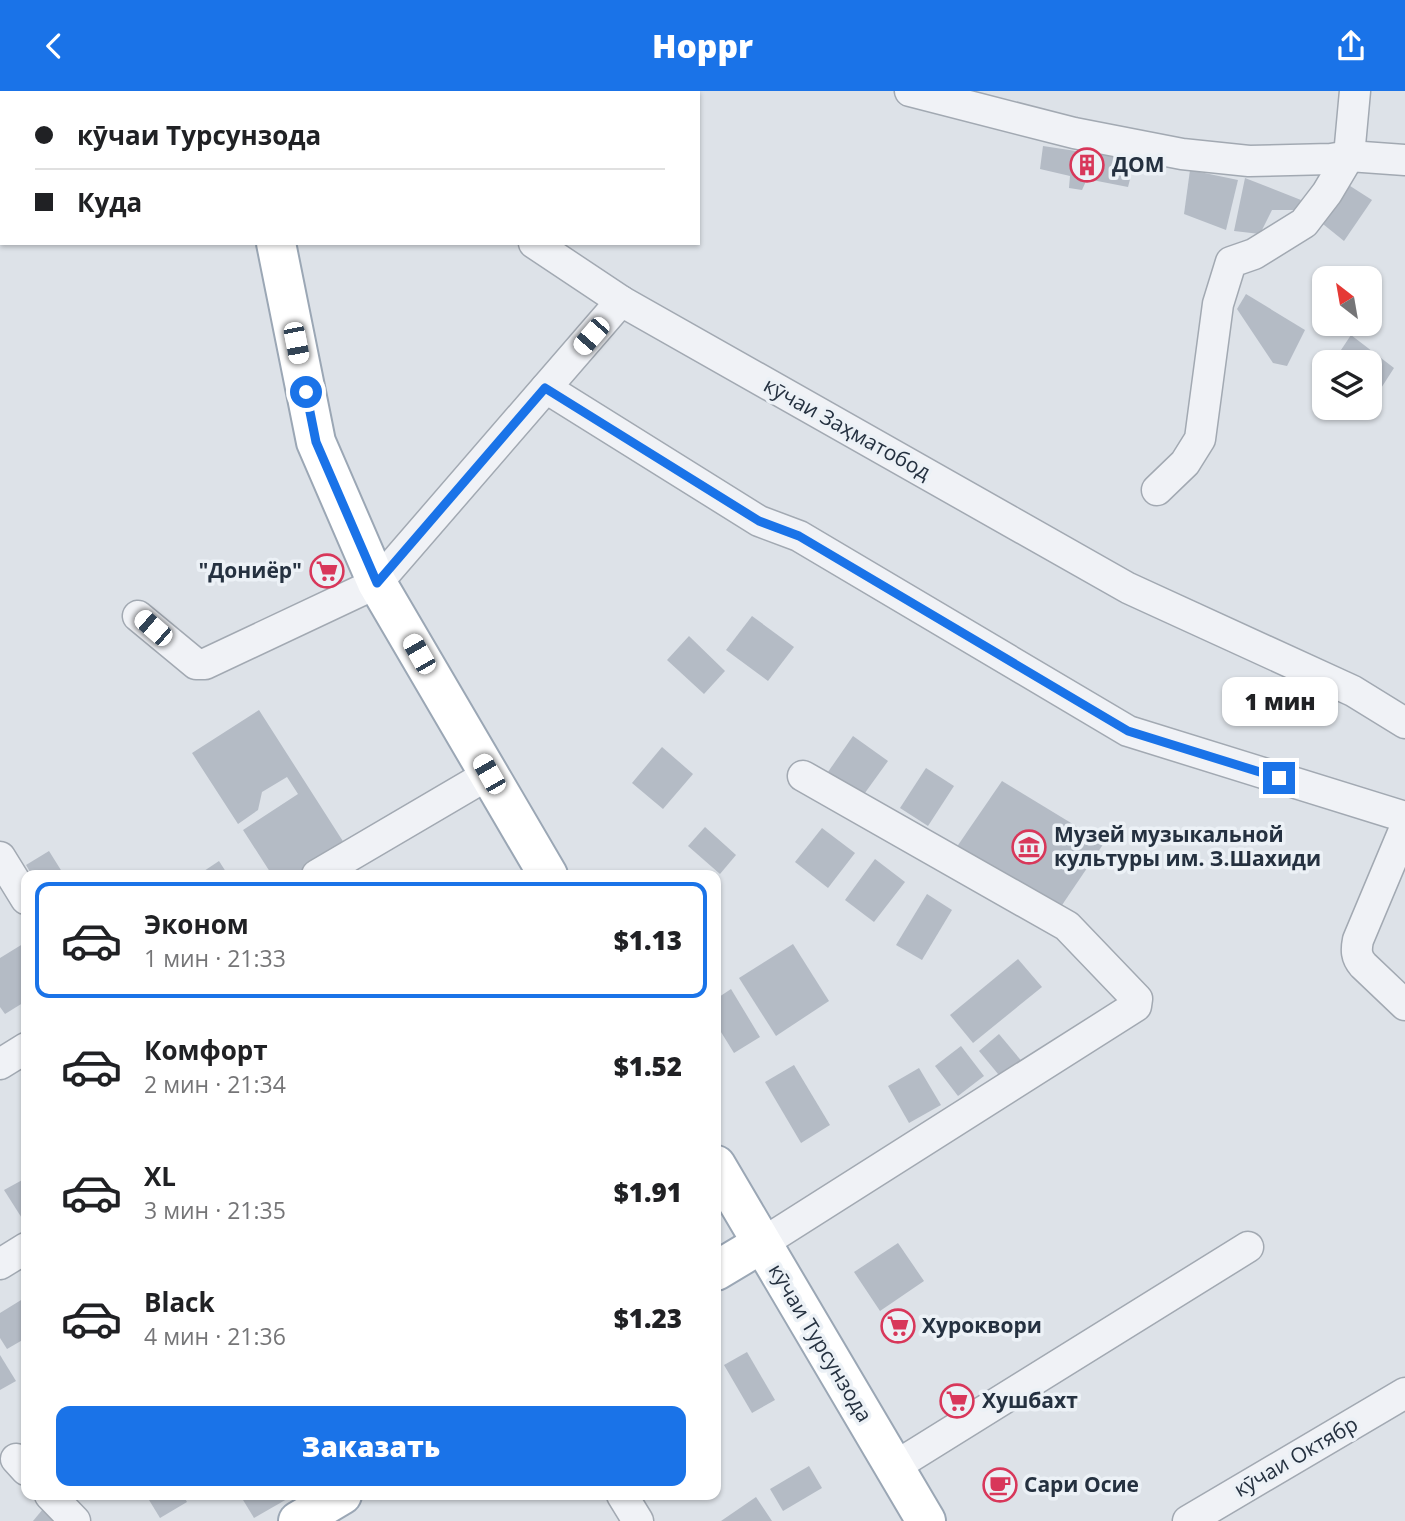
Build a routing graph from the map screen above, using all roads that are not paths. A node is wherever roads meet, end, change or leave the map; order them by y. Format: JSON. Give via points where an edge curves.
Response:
{"nodes":[{"id":1,"x":910,"y":91,"type":"edge"},
{"id":2,"x":1355,"y":91,"type":"edge"},
{"id":3,"x":1349,"y":156,"type":"junction"},
{"id":4,"x":1405,"y":160,"type":"edge"},
{"id":5,"x":276,"y":245,"type":"edge"},
{"id":6,"x":537,"y":245,"type":"edge"},
{"id":7,"x":621,"y":301,"type":"junction"},
{"id":8,"x":545,"y":388,"type":"junction"},
{"id":9,"x":1157,"y":490,"type":"dead end"},
{"id":10,"x":377,"y":583,"type":"junction"},
{"id":11,"x":138,"y":616,"type":"dead end"},
{"id":12,"x":1405,"y":723,"type":"edge"},
{"id":13,"x":489,"y":774,"type":"junction"},
{"id":14,"x":803,"y":776,"type":"dead end"},
{"id":15,"x":1405,"y":817,"type":"edge"},
{"id":16,"x":1405,"y":828,"type":"edge"},
{"id":17,"x":326,"y":870,"type":"edge"},
{"id":18,"x":545,"y":870,"type":"edge"},
{"id":19,"x":1405,"y":1005,"type":"edge"},
{"id":20,"x":21,"y":1051,"type":"edge"},
{"id":21,"x":0,"y":1064,"type":"edge"},
{"id":22,"x":721,"y":1174,"type":"edge"},
{"id":23,"x":761,"y":1244,"type":"junction"},
{"id":24,"x":1248,"y":1247,"type":"dead end"},
{"id":25,"x":21,"y":1251,"type":"edge"},
{"id":26,"x":0,"y":1264,"type":"edge"},
{"id":27,"x":721,"y":1268,"type":"edge"},
{"id":28,"x":1405,"y":1393,"type":"edge"},
{"id":29,"x":894,"y":1467,"type":"junction"},
{"id":30,"x":55,"y":1500,"type":"edge"},
{"id":31,"x":334,"y":1500,"type":"edge"},
{"id":32,"x":625,"y":1500,"type":"edge"},
{"id":33,"x":75,"y":1521,"type":"edge"},
{"id":34,"x":298,"y":1521,"type":"edge"},
{"id":35,"x":638,"y":1521,"type":"edge"},
{"id":36,"x":926,"y":1521,"type":"edge"},
{"id":37,"x":1188,"y":1521,"type":"edge"}],
"edges":[{"from":1,"to":3,"type":"street","via":[[1074,133],[1182,154],[1249,161]]},
{"from":2,"to":3,"type":"street"},
{"from":3,"to":4,"type":"street"},
{"from":3,"to":9,"type":"street","via":[[1304,223],[1254,254],[1231,262],[1218,304],[1200,439],[1185,463]]},
{"from":5,"to":10,"type":"main road","via":[[316,442]]},
{"from":6,"to":7,"type":"street","name":"кӯчаи Заҳматобод"},
{"from":7,"to":8,"type":"street"},
{"from":7,"to":12,"type":"street","name":"кӯчаи Заҳматобод","via":[[1128,588],[1353,691]]},
{"from":8,"to":10,"type":"street"},
{"from":8,"to":15,"type":"street","via":[[759,521],[799,536],[1128,731]]},
{"from":10,"to":11,"type":"street","via":[[205,664],[197,664]]},
{"from":10,"to":13,"type":"main road"},
{"from":13,"to":17,"type":"street"},
{"from":13,"to":18,"type":"main road"},
{"from":14,"to":23,"type":"street","via":[[1067,926],[1137,999],[1136,1006]]},
{"from":16,"to":19,"type":"street","via":[[1356,949],[1363,965]]},
{"from":20,"to":21,"type":"street"},
{"from":22,"to":23,"type":"main road","name":"кӯчаи Турсунзода"},
{"from":23,"to":27,"type":"main road"},
{"from":23,"to":29,"type":"main road","name":"кӯчаи Турсунзода"},
{"from":24,"to":29,"type":"street"},
{"from":25,"to":26,"type":"street"},
{"from":28,"to":37,"type":"street","name":"кӯчаи Октябр"},
{"from":29,"to":36,"type":"main road","name":"кӯчаи Турсунзода"},
{"from":30,"to":33,"type":"street"},
{"from":31,"to":34,"type":"main road"},
{"from":32,"to":35,"type":"street"}]}
